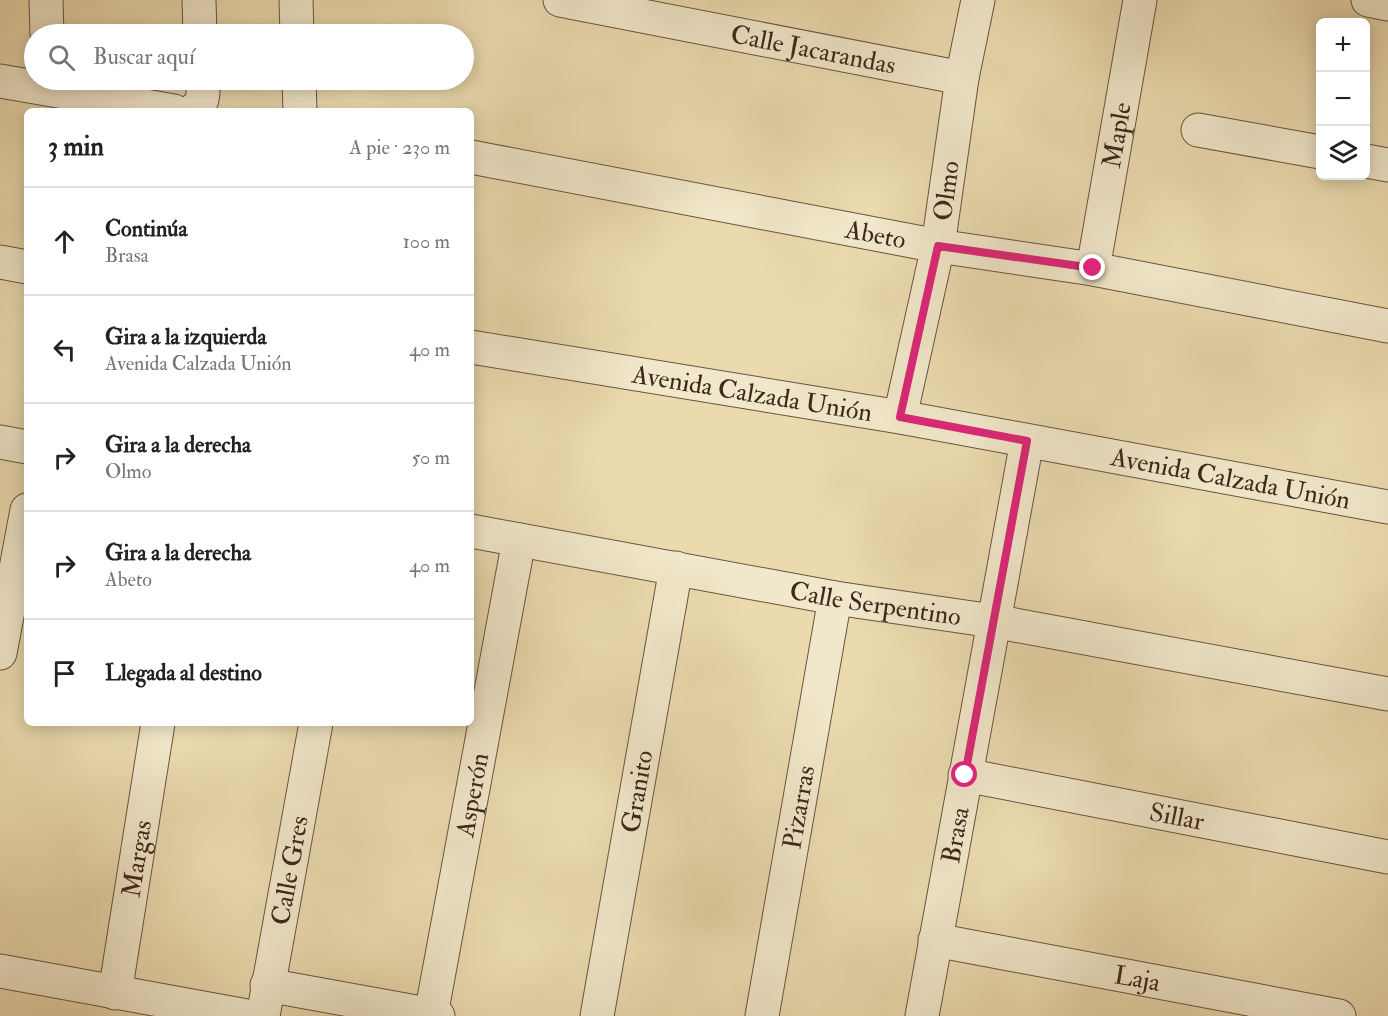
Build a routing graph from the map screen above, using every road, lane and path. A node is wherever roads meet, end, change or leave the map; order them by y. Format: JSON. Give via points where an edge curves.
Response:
{"nodes":[{"id":1,"x":46,"y":0,"type":"edge"},
{"id":2,"x":199,"y":0,"type":"edge"},
{"id":3,"x":296,"y":0,"type":"edge"},
{"id":4,"x":560,"y":0,"type":"edge"},
{"id":5,"x":978,"y":0,"type":"edge"},
{"id":6,"x":1140,"y":0,"type":"edge"},
{"id":7,"x":1368,"y":0,"type":"edge"},
{"id":8,"x":1388,"y":3,"type":"edge"},
{"id":9,"x":47,"y":24,"type":"edge"},
{"id":10,"x":200,"y":24,"type":"edge"},
{"id":11,"x":297,"y":24,"type":"edge"},
{"id":12,"x":962,"y":78,"type":"junction"},
{"id":13,"x":0,"y":81,"type":"edge"},
{"id":14,"x":24,"y":83,"type":"edge"},
{"id":15,"x":73,"y":90,"type":"edge"},
{"id":16,"x":299,"y":90,"type":"edge"},
{"id":17,"x":160,"y":108,"type":"edge"},
{"id":18,"x":300,"y":108,"type":"edge"},
{"id":19,"x":1198,"y":130,"type":"dead end"},
{"id":20,"x":1316,"y":151,"type":"edge"},
{"id":21,"x":474,"y":159,"type":"edge"},
{"id":22,"x":1370,"y":162,"type":"edge"},
{"id":23,"x":1388,"y":165,"type":"edge"},
{"id":24,"x":938,"y":246,"type":"junction"},
{"id":25,"x":0,"y":262,"type":"edge"},
{"id":26,"x":24,"y":266,"type":"edge"},
{"id":27,"x":1093,"y":268,"type":"junction"},
{"id":28,"x":1388,"y":326,"type":"edge"},
{"id":29,"x":474,"y":347,"type":"edge"},
{"id":30,"x":900,"y":417,"type":"junction"},
{"id":31,"x":1027,"y":441,"type":"junction"},
{"id":32,"x":0,"y":442,"type":"edge"},
{"id":33,"x":24,"y":446,"type":"edge"},
{"id":34,"x":1388,"y":507,"type":"edge"},
{"id":35,"x":24,"y":526,"type":"edge"},
{"id":36,"x":474,"y":532,"type":"edge"},
{"id":37,"x":519,"y":540,"type":"junction"},
{"id":38,"x":676,"y":568,"type":"junction"},
{"id":39,"x":835,"y":598,"type":"junction"},
{"id":40,"x":993,"y":621,"type":"junction"},
{"id":41,"x":0,"y":653,"type":"edge"},
{"id":42,"x":1388,"y":694,"type":"edge"},
{"id":43,"x":158,"y":726,"type":"edge"},
{"id":44,"x":315,"y":726,"type":"edge"},
{"id":45,"x":965,"y":775,"type":"junction"},
{"id":46,"x":1388,"y":857,"type":"edge"},
{"id":47,"x":935,"y":940,"type":"junction"},
{"id":48,"x":0,"y":971,"type":"edge"},
{"id":49,"x":115,"y":993,"type":"junction"},
{"id":50,"x":265,"y":1000,"type":"edge"},
{"id":51,"x":435,"y":1015,"type":"edge"},
{"id":52,"x":247,"y":1016,"type":"edge"},
{"id":53,"x":597,"y":1016,"type":"edge"},
{"id":54,"x":762,"y":1016,"type":"edge"},
{"id":55,"x":922,"y":1016,"type":"edge"},
{"id":56,"x":1339,"y":1016,"type":"edge"}],
"edges":[{"from":1,"to":9,"type":"street"},
{"from":2,"to":10,"type":"street"},
{"from":3,"to":11,"type":"street"},
{"from":4,"to":12,"type":"street","name":"Calle Jacarandas"},
{"from":5,"to":12,"type":"street","name":"Olmo"},
{"from":6,"to":27,"type":"street","name":"Maple"},
{"from":7,"to":8,"type":"street"},
{"from":12,"to":24,"type":"street","name":"Olmo"},
{"from":13,"to":14,"type":"street"},
{"from":15,"to":17,"type":"street"},
{"from":16,"to":18,"type":"street"},
{"from":19,"to":20,"type":"street"},
{"from":21,"to":24,"type":"street","name":"Abeto"},
{"from":22,"to":23,"type":"street"},
{"from":24,"to":27,"type":"street","name":"Abeto"},
{"from":24,"to":30,"type":"street","name":"Olmo"},
{"from":25,"to":26,"type":"street"},
{"from":27,"to":28,"type":"street","name":"Abeto"},
{"from":29,"to":30,"type":"street","name":"Avenida Calzada Unión"},
{"from":30,"to":31,"type":"street","name":"Avenida Calzada Unión"},
{"from":31,"to":34,"type":"street","name":"Avenida Calzada Unión"},
{"from":31,"to":40,"type":"street","name":"Brasa"},
{"from":32,"to":33,"type":"street"},
{"from":35,"to":41,"type":"street"},
{"from":36,"to":37,"type":"street","name":"Calle Serpentino"},
{"from":37,"to":38,"type":"street","name":"Calle Serpentino"},
{"from":37,"to":51,"type":"street","name":"Asperón"},
{"from":38,"to":39,"type":"street","name":"Calle Serpentino"},
{"from":38,"to":53,"type":"street","name":"Granito"},
{"from":39,"to":40,"type":"street","name":"Calle Serpentino"},
{"from":39,"to":54,"type":"street","name":"Pizarras"},
{"from":40,"to":42,"type":"street","name":"Calle Serpentino"},
{"from":40,"to":45,"type":"street","name":"Brasa"},
{"from":43,"to":49,"type":"street","name":"Margas"},
{"from":44,"to":50,"type":"street","name":"Calle Gres"},
{"from":45,"to":46,"type":"street","name":"Sillar"},
{"from":45,"to":47,"type":"street","name":"Brasa"},
{"from":47,"to":55,"type":"street","name":"Brasa"},
{"from":47,"to":56,"type":"street","name":"Laja"},
{"from":48,"to":49,"type":"street"},
{"from":49,"to":52,"type":"street"},
{"from":50,"to":51,"type":"street"}]}
